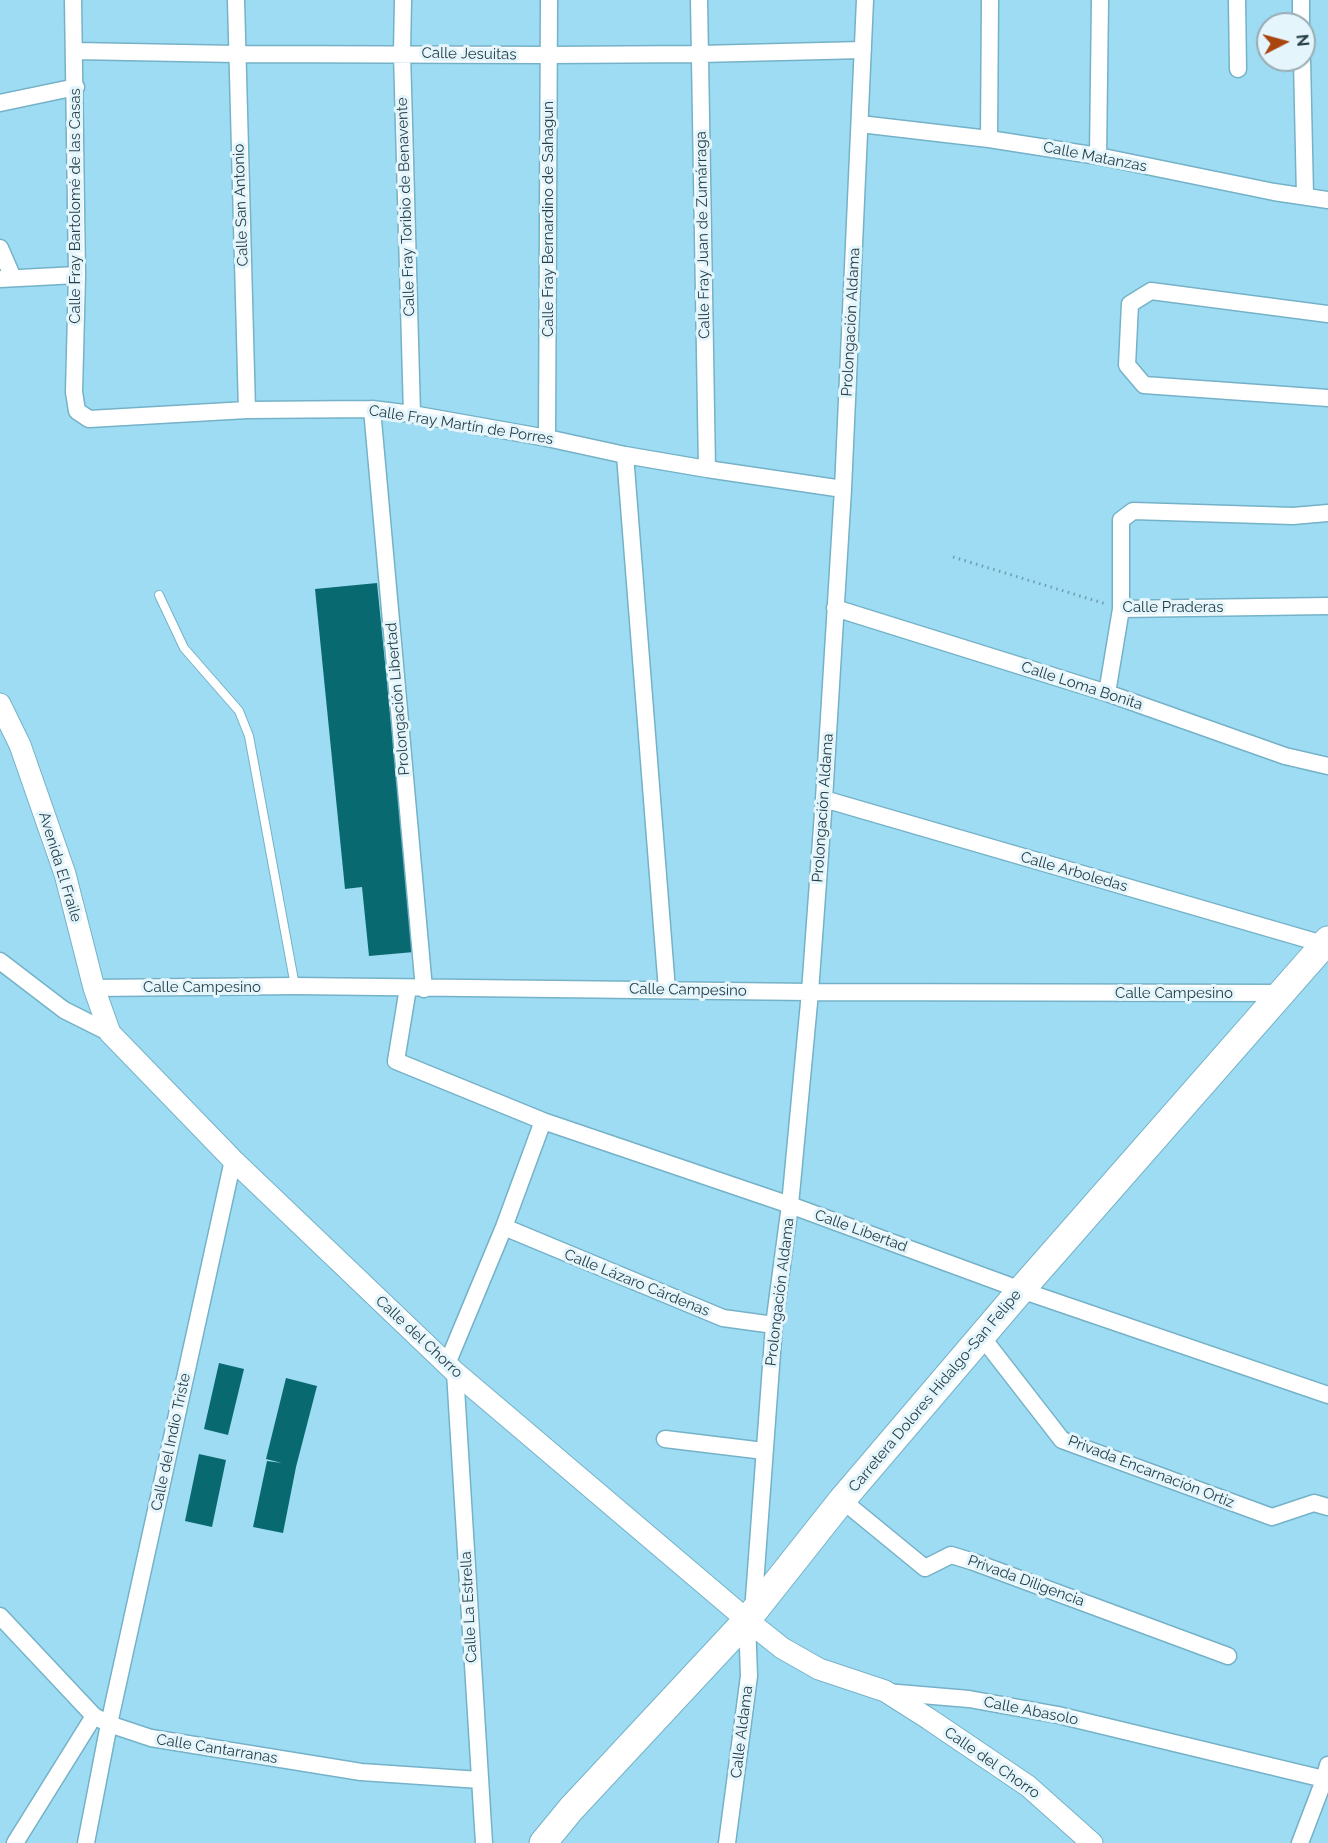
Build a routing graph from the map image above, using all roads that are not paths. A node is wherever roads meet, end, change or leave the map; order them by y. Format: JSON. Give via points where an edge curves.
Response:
{"nodes":[{"id":1,"x":73,"y":0,"type":"edge"},
{"id":2,"x":236,"y":0,"type":"edge"},
{"id":3,"x":403,"y":0,"type":"edge"},
{"id":4,"x":549,"y":0,"type":"edge"},
{"id":5,"x":699,"y":0,"type":"edge"},
{"id":6,"x":865,"y":0,"type":"edge"},
{"id":7,"x":990,"y":0,"type":"edge"},
{"id":8,"x":1100,"y":0,"type":"edge"},
{"id":9,"x":1237,"y":0,"type":"edge"},
{"id":10,"x":863,"y":50,"type":"junction"},
{"id":11,"x":75,"y":51,"type":"junction"},
{"id":12,"x":402,"y":53,"type":"junction"},
{"id":13,"x":236,"y":54,"type":"junction"},
{"id":14,"x":700,"y":54,"type":"junction"},
{"id":15,"x":549,"y":55,"type":"junction"},
{"id":16,"x":1238,"y":69,"type":"dead end"},
{"id":17,"x":1302,"y":72,"type":"edge"},
{"id":18,"x":75,"y":87,"type":"junction"},
{"id":19,"x":0,"y":103,"type":"edge"},
{"id":20,"x":860,"y":124,"type":"junction"},
{"id":21,"x":989,"y":139,"type":"junction"},
{"id":22,"x":1098,"y":156,"type":"junction"},
{"id":23,"x":1305,"y":196,"type":"junction"},
{"id":24,"x":1328,"y":200,"type":"edge"},
{"id":25,"x":0,"y":248,"type":"edge"},
{"id":26,"x":77,"y":275,"type":"junction"},
{"id":27,"x":7,"y":278,"type":"edge"},
{"id":28,"x":1328,"y":314,"type":"edge"},
{"id":29,"x":1328,"y":398,"type":"edge"},
{"id":30,"x":372,"y":409,"type":"junction"},
{"id":31,"x":247,"y":410,"type":"junction"},
{"id":32,"x":77,"y":411,"type":"joint"},
{"id":33,"x":412,"y":414,"type":"junction"},
{"id":34,"x":548,"y":438,"type":"junction"},
{"id":35,"x":625,"y":455,"type":"junction"},
{"id":36,"x":707,"y":469,"type":"junction"},
{"id":37,"x":843,"y":489,"type":"junction"},
{"id":38,"x":1328,"y":513,"type":"edge"},
{"id":39,"x":159,"y":595,"type":"dead end"},
{"id":40,"x":1328,"y":606,"type":"edge"},
{"id":41,"x":835,"y":608,"type":"junction"},
{"id":42,"x":1122,"y":609,"type":"junction"},
{"id":43,"x":1107,"y":693,"type":"junction"},
{"id":44,"x":0,"y":704,"type":"edge"},
{"id":45,"x":1328,"y":766,"type":"edge"},
{"id":46,"x":824,"y":799,"type":"junction"},
{"id":47,"x":1326,"y":942,"type":"edge"},
{"id":48,"x":0,"y":961,"type":"edge"},
{"id":49,"x":295,"y":986,"type":"junction"},
{"id":50,"x":94,"y":988,"type":"junction"},
{"id":51,"x":416,"y":989,"type":"junction"},
{"id":52,"x":667,"y":990,"type":"junction"},
{"id":53,"x":810,"y":992,"type":"junction"},
{"id":54,"x":1282,"y":993,"type":"junction"},
{"id":55,"x":110,"y":1033,"type":"junction"},
{"id":56,"x":396,"y":1061,"type":"joint"},
{"id":57,"x":543,"y":1121,"type":"junction"},
{"id":58,"x":233,"y":1160,"type":"junction"},
{"id":59,"x":790,"y":1205,"type":"junction"},
{"id":60,"x":504,"y":1227,"type":"junction"},
{"id":61,"x":1021,"y":1290,"type":"junction"},
{"id":62,"x":774,"y":1325,"type":"junction"},
{"id":63,"x":982,"y":1337,"type":"junction"},
{"id":64,"x":451,"y":1368,"type":"junction"},
{"id":65,"x":1328,"y":1395,"type":"edge"},
{"id":66,"x":665,"y":1439,"type":"dead end"},
{"id":67,"x":764,"y":1451,"type":"junction"},
{"id":68,"x":842,"y":1500,"type":"junction"},
{"id":69,"x":1328,"y":1507,"type":"edge"},
{"id":70,"x":0,"y":1616,"type":"edge"},
{"id":71,"x":750,"y":1617,"type":"junction"},
{"id":72,"x":1228,"y":1656,"type":"dead end"},
{"id":73,"x":885,"y":1692,"type":"junction"},
{"id":74,"x":102,"y":1720,"type":"junction"},
{"id":75,"x":1327,"y":1775,"type":"edge"},
{"id":76,"x":480,"y":1780,"type":"junction"},
{"id":77,"x":15,"y":1843,"type":"edge"},
{"id":78,"x":86,"y":1843,"type":"edge"},
{"id":79,"x":484,"y":1843,"type":"edge"},
{"id":80,"x":543,"y":1843,"type":"edge"},
{"id":81,"x":727,"y":1843,"type":"edge"},
{"id":82,"x":1092,"y":1843,"type":"edge"},
{"id":83,"x":1300,"y":1843,"type":"edge"}],
"edges":[{"from":1,"to":11,"type":"street","name":"Calle Fray Bartolomé de las Casas"},
{"from":2,"to":13,"type":"street","name":"Calle San Antonio"},
{"from":3,"to":12,"type":"street","name":"Calle Fray Toribio de Benavente"},
{"from":4,"to":15,"type":"street","name":"Calle Fray Bernardino de Sahagun"},
{"from":5,"to":14,"type":"street","name":"Calle Fray Juan de Zumárraga"},
{"from":6,"to":10,"type":"street","name":"Prolongación Aldama"},
{"from":7,"to":21,"type":"street"},
{"from":8,"to":22,"type":"street"},
{"from":9,"to":16,"type":"street"},
{"from":10,"to":14,"type":"street","name":"Calle Jesuitas"},
{"from":10,"to":20,"type":"street","name":"Prolongación Aldama"},
{"from":11,"to":13,"type":"street","name":"Calle Jesuitas"},
{"from":11,"to":18,"type":"street","name":"Calle Fray Bartolomé de las Casas"},
{"from":12,"to":13,"type":"street","name":"Calle Jesuitas"},
{"from":12,"to":15,"type":"street","name":"Calle Jesuitas"},
{"from":12,"to":33,"type":"street","name":"Calle Fray Toribio de Benavente"},
{"from":13,"to":31,"type":"street","name":"Calle San Antonio"},
{"from":14,"to":15,"type":"street","name":"Calle Jesuitas"},
{"from":14,"to":36,"type":"street","name":"Calle Fray Juan de Zumárraga"},
{"from":15,"to":34,"type":"street","name":"Calle Fray Bernardino de Sahagun"},
{"from":17,"to":23,"type":"street"},
{"from":18,"to":19,"type":"street"},
{"from":18,"to":26,"type":"street","name":"Calle Fray Bartolomé de las Casas"},
{"from":20,"to":21,"type":"street","name":"Calle Matanzas"},
{"from":20,"to":37,"type":"street","name":"Prolongación Aldama"},
{"from":21,"to":22,"type":"street","name":"Calle Matanzas"},
{"from":22,"to":23,"type":"street","name":"Calle Matanzas"},
{"from":23,"to":24,"type":"street","name":"Calle Matanzas"},
{"from":25,"to":27,"type":"street"},
{"from":26,"to":27,"type":"street"},
{"from":26,"to":32,"type":"street","name":"Calle Fray Bartolomé de las Casas"},
{"from":28,"to":29,"type":"street","via":[[1151,291],[1130,304],[1127,365],[1144,385]]},
{"from":30,"to":31,"type":"street","name":"Calle Fray Martín de Porres"},
{"from":30,"to":33,"type":"street","name":"Calle Fray Martín de Porres"},
{"from":30,"to":51,"type":"street","name":"Prolongación Libertad"},
{"from":31,"to":32,"type":"street","name":"Calle Fray Martín de Porres","via":[[89,419]]},
{"from":33,"to":34,"type":"street","name":"Calle Fray Martín de Porres"},
{"from":34,"to":35,"type":"street","name":"Calle Fray Martín de Porres"},
{"from":35,"to":36,"type":"street","name":"Calle Fray Martín de Porres"},
{"from":35,"to":52,"type":"street"},
{"from":36,"to":37,"type":"street","name":"Calle Fray Martín de Porres"},
{"from":37,"to":41,"type":"street","name":"Prolongación Aldama"},
{"from":38,"to":42,"type":"street","via":[[1293,516],[1133,511],[1121,520]]},
{"from":39,"to":49,"type":"lane","via":[[184,648],[239,711],[249,736]]},
{"from":40,"to":42,"type":"street","name":"Calle Praderas"},
{"from":41,"to":43,"type":"street","name":"Calle Loma Bonita"},
{"from":41,"to":46,"type":"street","name":"Prolongación Aldama"},
{"from":42,"to":43,"type":"street"},
{"from":43,"to":45,"type":"street","name":"Calle Loma Bonita","via":[[1285,756]]},
{"from":44,"to":50,"type":"street","name":"Avenida El Fraile","via":[[20,745],[65,873]]},
{"from":46,"to":47,"type":"street","name":"Calle Arboledas"},
{"from":46,"to":53,"type":"street","name":"Prolongación Aldama"},
{"from":47,"to":54,"type":"main road","name":"Carretera Dolores Hidalgo-San Felipe"},
{"from":48,"to":55,"type":"street","via":[[64,1010]]},
{"from":49,"to":50,"type":"street","name":"Calle Campesino"},
{"from":49,"to":51,"type":"street","name":"Calle Campesino"},
{"from":50,"to":55,"type":"street","name":"Avenida El Fraile"},
{"from":51,"to":52,"type":"street","name":"Calle Campesino"},
{"from":51,"to":56,"type":"street","name":"Prolongación Libertad"},
{"from":52,"to":53,"type":"street","name":"Calle Campesino"},
{"from":53,"to":54,"type":"street","name":"Calle Campesino"},
{"from":53,"to":59,"type":"street","name":"Prolongación Aldama"},
{"from":54,"to":61,"type":"main road","name":"Carretera Dolores Hidalgo-San Felipe"},
{"from":55,"to":58,"type":"street","name":"Calle del Chorro"},
{"from":56,"to":57,"type":"street","name":"Calle Libertad"},
{"from":57,"to":59,"type":"street","name":"Calle Libertad"},
{"from":57,"to":60,"type":"street","name":"Calle La Estrella"},
{"from":58,"to":64,"type":"street","name":"Calle del Chorro"},
{"from":58,"to":74,"type":"street","name":"Calle del Indio Triste"},
{"from":59,"to":61,"type":"street","name":"Calle Libertad"},
{"from":59,"to":62,"type":"street","name":"Prolongación Aldama"},
{"from":60,"to":62,"type":"street","name":"Calle Lázaro Cárdenas","via":[[723,1318]]},
{"from":60,"to":64,"type":"street","name":"Calle La Estrella"},
{"from":61,"to":63,"type":"main road","name":"Carretera Dolores Hidalgo-San Felipe"},
{"from":61,"to":65,"type":"street","name":"Calle Libertad"},
{"from":62,"to":67,"type":"street","name":"Prolongación Aldama"},
{"from":63,"to":68,"type":"main road","name":"Carretera Dolores Hidalgo-San Felipe"},
{"from":63,"to":69,"type":"street","name":"Privada Encarnación Ortiz","via":[[1062,1440],[1272,1517],[1314,1503]]},
{"from":64,"to":71,"type":"street","name":"Calle del Chorro"},
{"from":64,"to":76,"type":"street","name":"Calle La Estrella"},
{"from":66,"to":67,"type":"street"},
{"from":67,"to":71,"type":"street","name":"Prolongación Aldama"},
{"from":68,"to":71,"type":"main road","name":"Carretera Dolores Hidalgo-San Felipe"},
{"from":68,"to":72,"type":"street","name":"Privada Diligencia","via":[[925,1568],[951,1555]]},
{"from":70,"to":74,"type":"street","name":"Calle Cantarranas"},
{"from":71,"to":73,"type":"street","name":"Calle Abasolo","via":[[782,1648],[819,1669]]},
{"from":71,"to":80,"type":"main road","name":"Carretera Dolores Hidalgo-San Felipe"},
{"from":71,"to":81,"type":"street","name":"Calle Aldama","via":[[749,1676]]},
{"from":73,"to":75,"type":"street","name":"Calle Abasolo","via":[[969,1699],[1058,1715]]},
{"from":73,"to":82,"type":"street","name":"Calle del Chorro","via":[[1028,1786]]},
{"from":74,"to":76,"type":"street","name":"Calle Cantarranas","via":[[151,1738],[361,1772]]},
{"from":74,"to":77,"type":"street","name":"Calle del Indio Triste"},
{"from":74,"to":78,"type":"street"},
{"from":75,"to":83,"type":"street"},
{"from":76,"to":79,"type":"street","name":"Calle La Estrella"}]}
